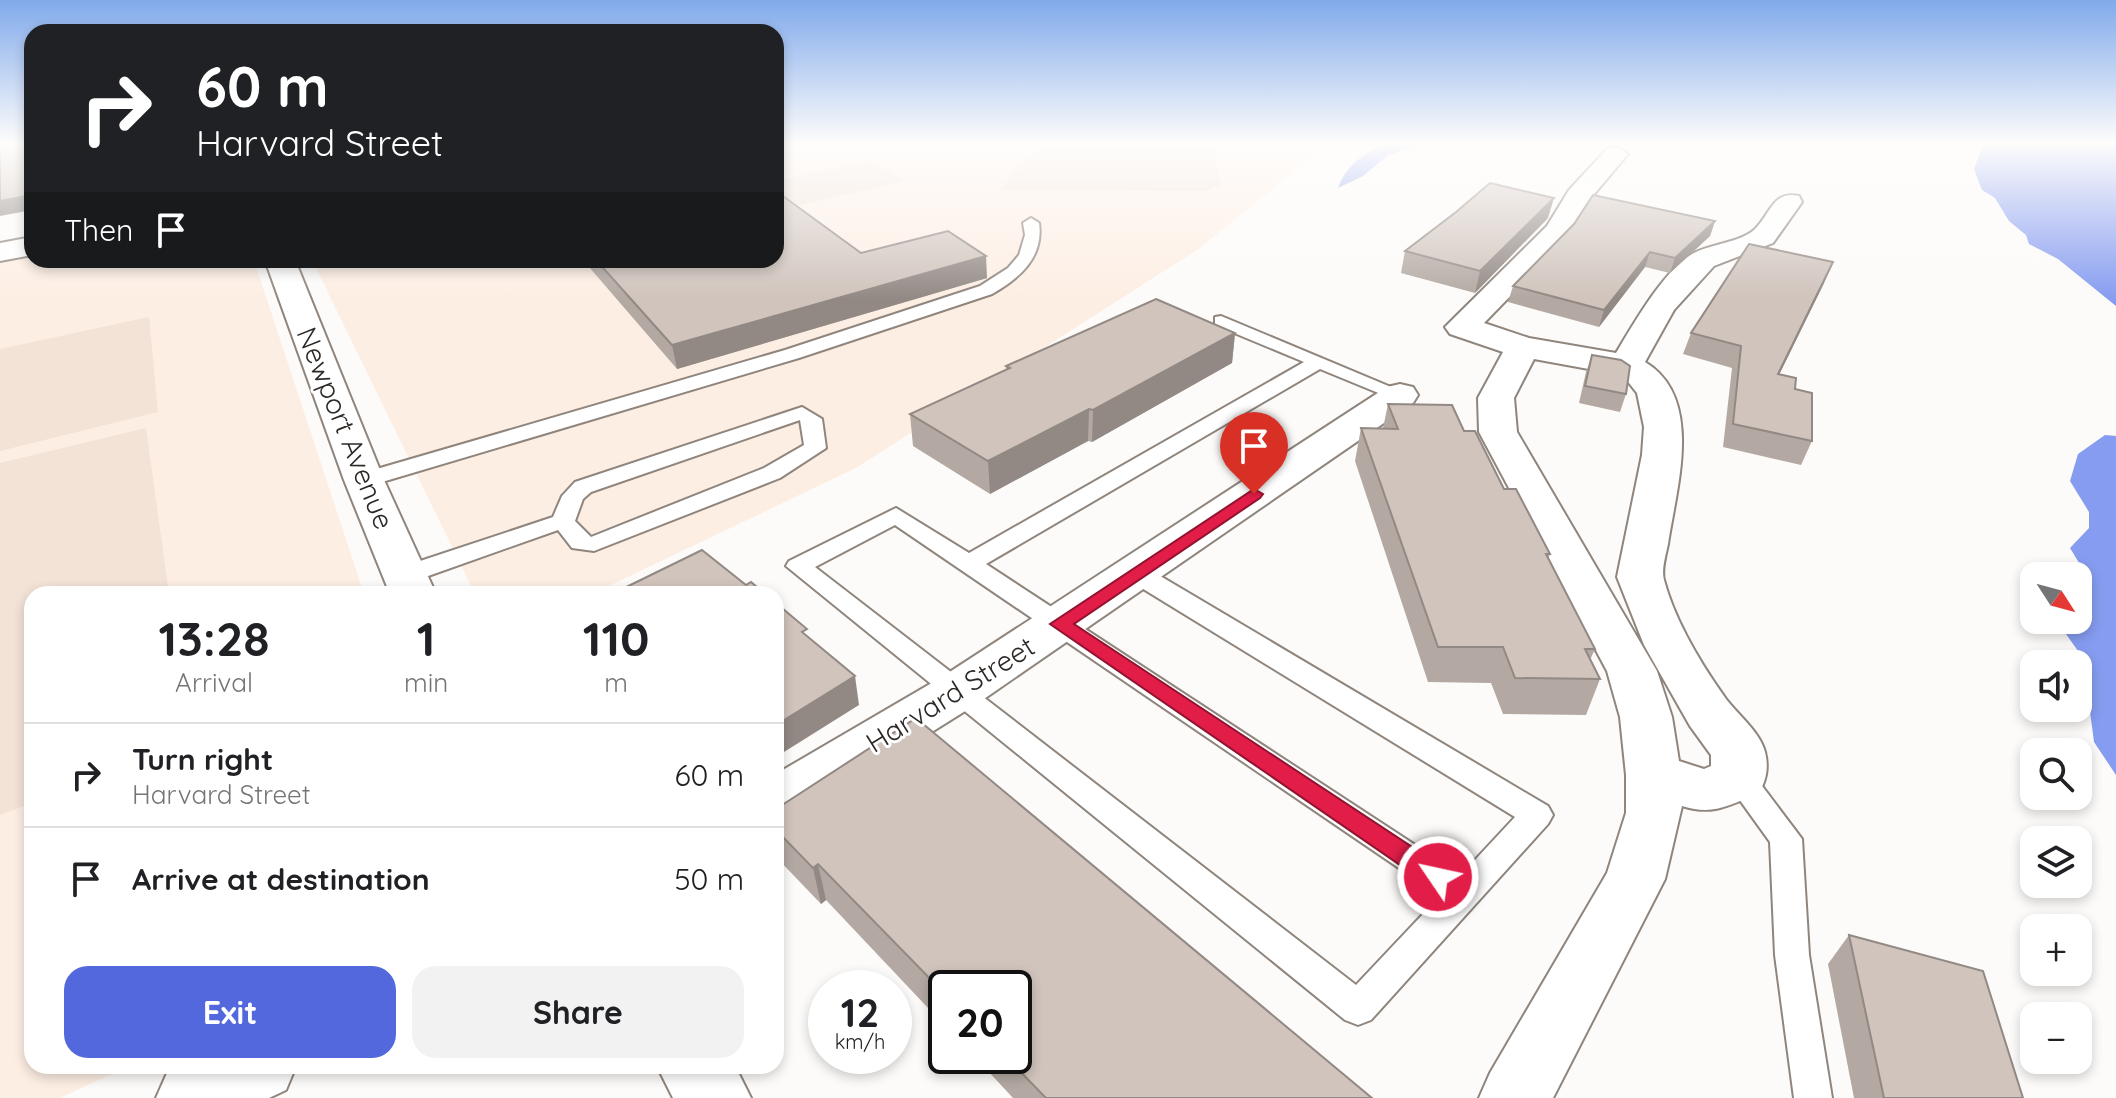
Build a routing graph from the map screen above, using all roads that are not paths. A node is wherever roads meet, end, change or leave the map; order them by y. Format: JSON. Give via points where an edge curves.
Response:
{"nodes":[{"id":1,"x":1578,"y":196,"type":"edge"},
{"id":2,"x":1579,"y":196,"type":"edge"},
{"id":3,"x":1607,"y":202,"type":"edge"},
{"id":4,"x":1789,"y":202,"type":"dead end"},
{"id":5,"x":1031,"y":223,"type":"dead end"},
{"id":6,"x":1724,"y":225,"type":"dead end"},
{"id":7,"x":1767,"y":233,"type":"junction"},
{"id":8,"x":24,"y":248,"type":"edge"},
{"id":9,"x":0,"y":252,"type":"edge"},
{"id":10,"x":283,"y":268,"type":"edge"},
{"id":11,"x":1221,"y":321,"type":"dead end"},
{"id":12,"x":1523,"y":347,"type":"junction"},
{"id":13,"x":1318,"y":362,"type":"junction"},
{"id":14,"x":1626,"y":365,"type":"junction"},
{"id":15,"x":1400,"y":395,"type":"joint"},
{"id":16,"x":364,"y":480,"type":"junction"},
{"id":17,"x":563,"y":521,"type":"junction"},
{"id":18,"x":969,"y":563,"type":"junction"},
{"id":19,"x":1136,"y":573,"type":"junction"},
{"id":20,"x":409,"y":585,"type":"edge"},
{"id":21,"x":1060,"y":624,"type":"junction"},
{"id":22,"x":960,"y":690,"type":"junction"},
{"id":23,"x":1654,"y":775,"type":"junction"},
{"id":24,"x":1739,"y":778,"type":"junction"},
{"id":25,"x":784,"y":796,"type":"edge"},
{"id":26,"x":1463,"y":894,"type":"junction"},
{"id":27,"x":244,"y":1074,"type":"edge"},
{"id":28,"x":698,"y":1074,"type":"edge"},
{"id":29,"x":192,"y":1098,"type":"edge"},
{"id":30,"x":715,"y":1098,"type":"edge"},
{"id":31,"x":1515,"y":1098,"type":"edge"},
{"id":32,"x":1813,"y":1098,"type":"edge"}],
"edges":[{"from":1,"to":12,"type":"street","via":[[1558,231],[1462,327]]},
{"from":2,"to":3,"type":"street"},
{"from":4,"to":7,"type":"street"},
{"from":5,"to":16,"type":"lane","via":[[1032,248],[1023,262],[986,290],[792,354]]},
{"from":6,"to":7,"type":"street"},
{"from":7,"to":14,"type":"street","via":[[1703,260],[1660,306]]},
{"from":8,"to":9,"type":"street"},
{"from":10,"to":16,"type":"street","name":"Newport Avenue"},
{"from":11,"to":13,"type":"lane"},
{"from":12,"to":14,"type":"street"},
{"from":12,"to":23,"type":"street","via":[[1496,398],[1498,432],[1632,671],[1646,717]]},
{"from":13,"to":15,"type":"lane"},
{"from":13,"to":18,"type":"lane"},
{"from":14,"to":24,"type":"street","via":[[1655,393],[1663,427],[1640,577],[1668,645],[1708,713],[1738,751]]},
{"from":15,"to":19,"type":"street","name":"Harvard Street"},
{"from":16,"to":20,"type":"street","name":"Newport Avenue"},
{"from":17,"to":17,"type":"lane","via":[[573,496],[583,487],[802,413],[812,419],[815,448],[772,473],[594,544],[580,543]]},
{"from":17,"to":20,"type":"lane"},
{"from":18,"to":21,"type":"lane"},
{"from":18,"to":22,"type":"lane","via":[[896,515],[798,566]]},
{"from":19,"to":21,"type":"street","name":"Harvard Street"},
{"from":19,"to":26,"type":"lane","via":[[1537,815]]},
{"from":21,"to":22,"type":"street","name":"Harvard Street"},
{"from":21,"to":26,"type":"lane"},
{"from":22,"to":25,"type":"street","name":"Harvard Street"},
{"from":22,"to":26,"type":"lane","via":[[1358,1008]]},
{"from":23,"to":24,"type":"street","via":[[1705,791]]},
{"from":23,"to":31,"type":"street","via":[[1654,813],[1635,879]]},
{"from":24,"to":32,"type":"lane","via":[[1786,839],[1792,955]]},
{"from":27,"to":29,"type":"street"},
{"from":28,"to":30,"type":"street"}]}
